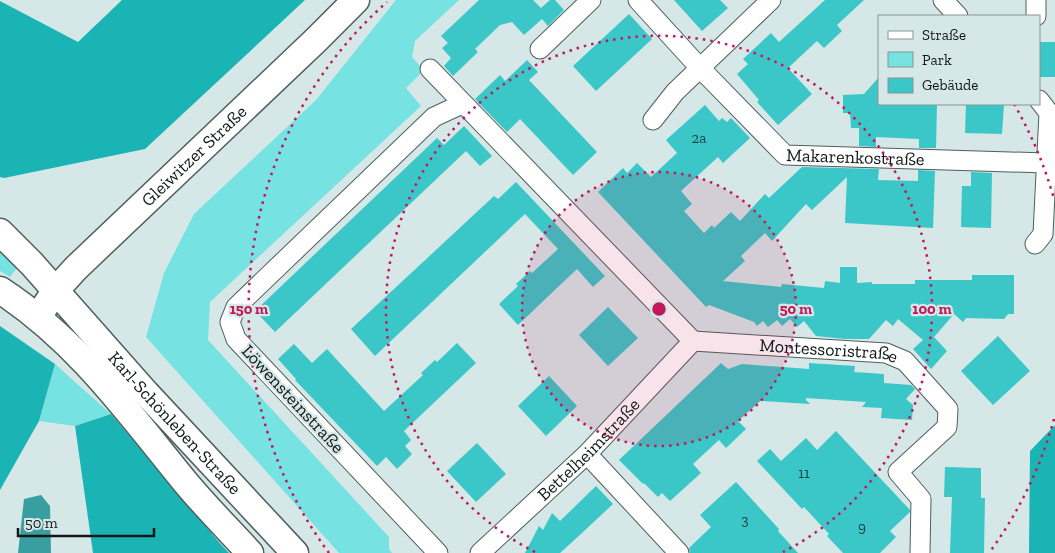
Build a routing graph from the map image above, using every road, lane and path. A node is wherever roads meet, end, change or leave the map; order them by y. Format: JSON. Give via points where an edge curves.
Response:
{"nodes":[{"id":1,"x":356,"y":0,"type":"edge"},
{"id":2,"x":591,"y":0,"type":"edge"},
{"id":3,"x":638,"y":0,"type":"edge"},
{"id":4,"x":771,"y":0,"type":"edge"},
{"id":5,"x":943,"y":0,"type":"edge"},
{"id":6,"x":1036,"y":0,"type":"edge"},
{"id":7,"x":957,"y":15,"type":"edge"},
{"id":8,"x":1036,"y":15,"type":"edge"},
{"id":9,"x":540,"y":49,"type":"dead end"},
{"id":10,"x":700,"y":68,"type":"junction"},
{"id":11,"x":430,"y":69,"type":"dead end"},
{"id":12,"x":1040,"y":101,"type":"edge"},
{"id":13,"x":462,"y":104,"type":"junction"},
{"id":14,"x":653,"y":120,"type":"dead end"},
{"id":15,"x":1046,"y":163,"type":"junction"},
{"id":16,"x":0,"y":232,"type":"edge"},
{"id":17,"x":1035,"y":244,"type":"dead end"},
{"id":18,"x":0,"y":290,"type":"edge"},
{"id":19,"x":55,"y":291,"type":"junction"},
{"id":20,"x":38,"y":317,"type":"junction"},
{"id":21,"x":693,"y":342,"type":"junction"},
{"id":22,"x":587,"y":454,"type":"junction"},
{"id":23,"x":250,"y":553,"type":"edge"},
{"id":24,"x":295,"y":553,"type":"edge"},
{"id":25,"x":438,"y":553,"type":"edge"},
{"id":26,"x":480,"y":553,"type":"edge"},
{"id":27,"x":679,"y":553,"type":"edge"},
{"id":28,"x":920,"y":553,"type":"edge"}],
"edges":[{"from":1,"to":19,"type":"main road","name":"Gleiwitzer Straße"},
{"from":2,"to":9,"type":"street"},
{"from":3,"to":10,"type":"street","name":"Makarenkostraße"},
{"from":4,"to":10,"type":"street"},
{"from":5,"to":7,"type":"street"},
{"from":6,"to":8,"type":"street"},
{"from":10,"to":14,"type":"street"},
{"from":10,"to":15,"type":"street","name":"Makarenkostraße","via":[[785,155]]},
{"from":11,"to":13,"type":"street"},
{"from":12,"to":15,"type":"street","via":[[1049,113]]},
{"from":13,"to":21,"type":"street"},
{"from":13,"to":25,"type":"street","name":"Löwensteinstraße","via":[[434,117],[236,307],[230,322],[236,339]]},
{"from":15,"to":17,"type":"street","via":[[1043,234]]},
{"from":16,"to":19,"type":"main road","name":"Karl-Schönleben-Straße"},
{"from":18,"to":20,"type":"main road","name":"Karl-Schönleben-Straße"},
{"from":19,"to":20,"type":"main road","name":"Gleiwitzer Straße"},
{"from":19,"to":24,"type":"main road","name":"Karl-Schönleben-Straße"},
{"from":20,"to":23,"type":"main road","name":"Karl-Schönleben-Straße","via":[[101,378],[198,497]]},
{"from":21,"to":22,"type":"street","name":"Bettelheimstraße"},
{"from":21,"to":28,"type":"street","name":"Montessoristraße","via":[[886,352],[905,361],[948,409],[947,427],[898,472],[921,499]]},
{"from":22,"to":26,"type":"street","name":"Bettelheimstraße"},
{"from":22,"to":27,"type":"street"}]}
